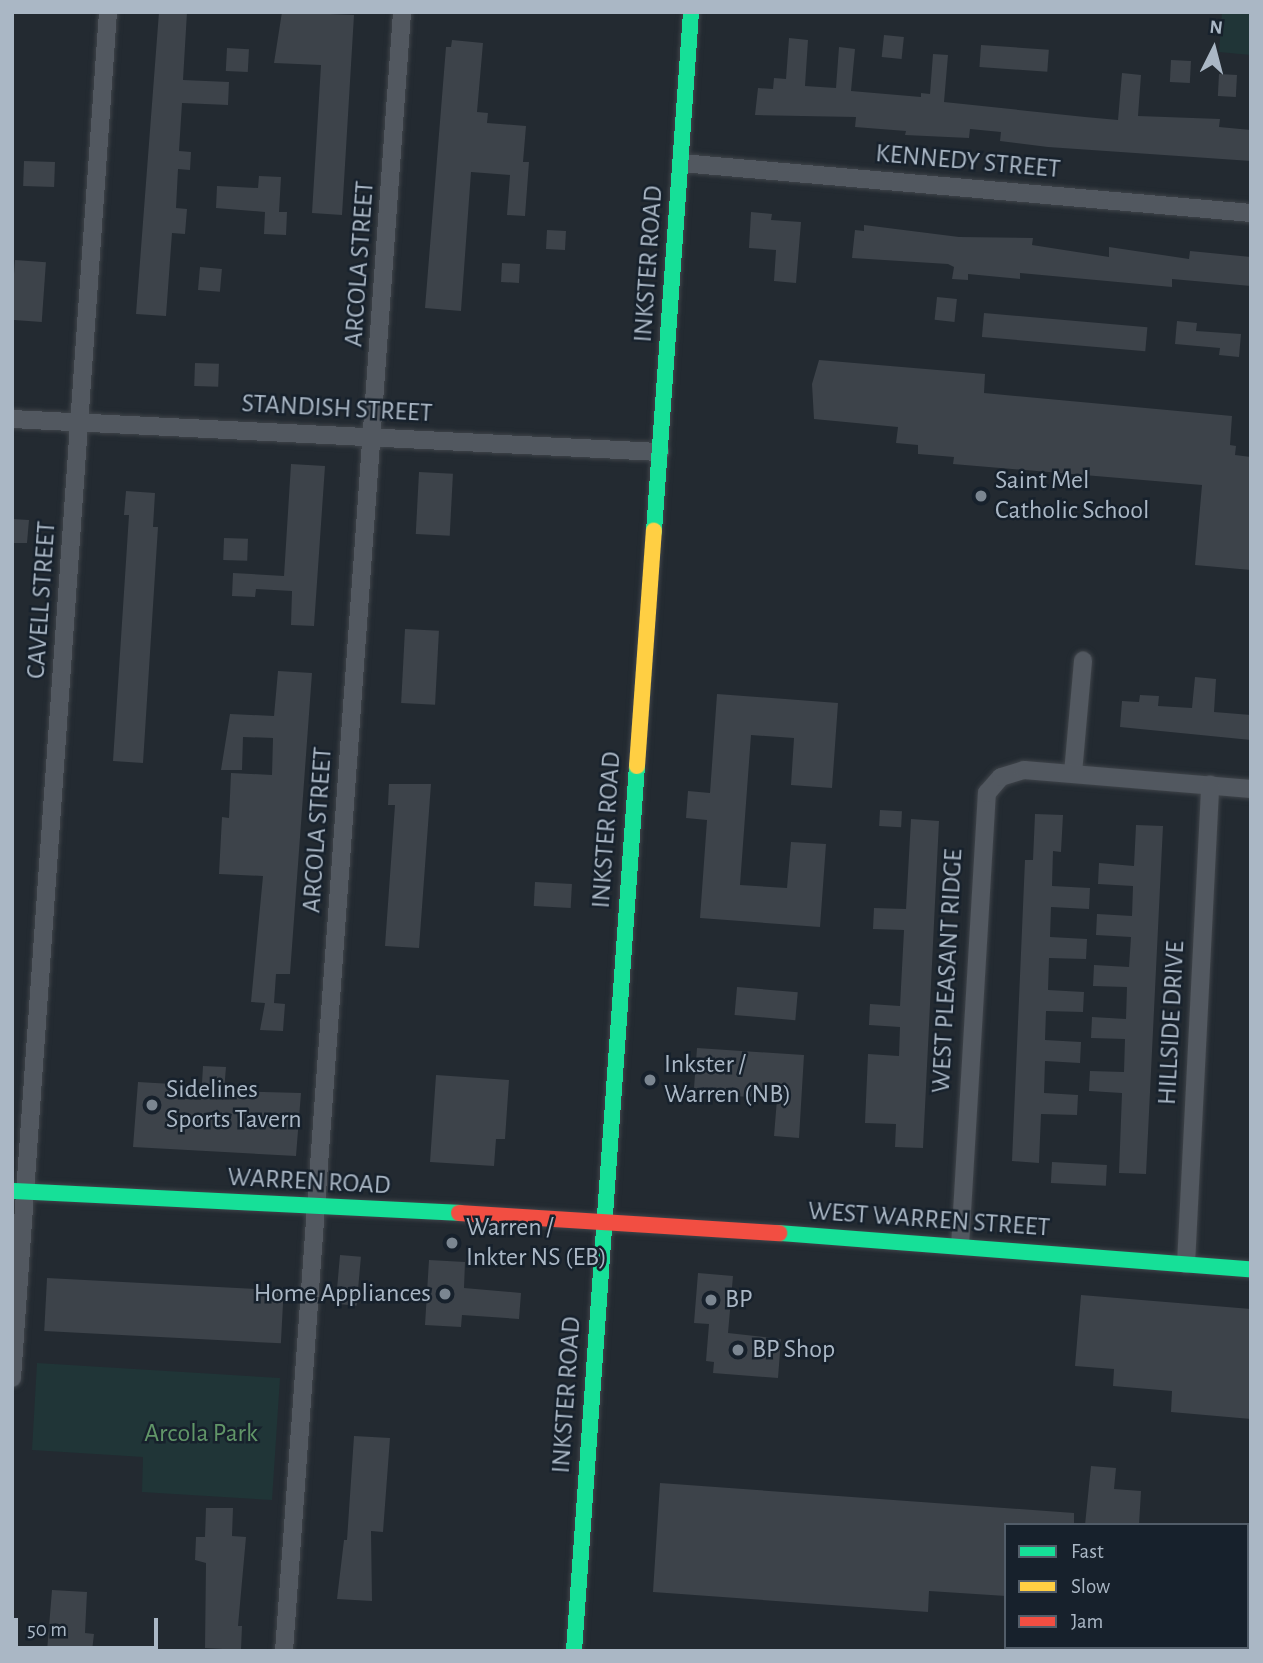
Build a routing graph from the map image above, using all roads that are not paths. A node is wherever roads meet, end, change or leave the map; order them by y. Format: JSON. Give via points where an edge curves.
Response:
{"nodes":[{"id":1,"x":108,"y":12,"type":"edge"},
{"id":2,"x":402,"y":12,"type":"edge"},
{"id":3,"x":691,"y":12,"type":"edge"},
{"id":4,"x":681,"y":163,"type":"junction"},
{"id":5,"x":1251,"y":213,"type":"edge"},
{"id":6,"x":12,"y":419,"type":"edge"},
{"id":7,"x":81,"y":423,"type":"junction"},
{"id":8,"x":374,"y":436,"type":"junction"},
{"id":9,"x":660,"y":452,"type":"junction"},
{"id":10,"x":1083,"y":660,"type":"dead end"},
{"id":11,"x":1073,"y":774,"type":"junction"},
{"id":12,"x":1210,"y":785,"type":"junction"},
{"id":13,"x":1251,"y":789,"type":"edge"},
{"id":14,"x":19,"y":1191,"type":"edge"},
{"id":15,"x":315,"y":1207,"type":"junction"},
{"id":16,"x":603,"y":1222,"type":"junction"},
{"id":17,"x":960,"y":1246,"type":"junction"},
{"id":18,"x":1186,"y":1264,"type":"junction"},
{"id":19,"x":1251,"y":1269,"type":"edge"},
{"id":20,"x":12,"y":1378,"type":"edge"},
{"id":21,"x":284,"y":1651,"type":"edge"},
{"id":22,"x":574,"y":1651,"type":"edge"}],
"edges":[{"from":1,"to":7,"type":"street","name":"CAVELL STREET"},
{"from":2,"to":8,"type":"street","name":"ARCOLA STREET"},
{"from":3,"to":4,"type":"main road","name":"INKSTER ROAD"},
{"from":4,"to":5,"type":"street","name":"KENNEDY STREET"},
{"from":4,"to":9,"type":"main road","name":"INKSTER ROAD"},
{"from":6,"to":7,"type":"street","name":"STANDISH STREET"},
{"from":7,"to":8,"type":"street","name":"STANDISH STREET"},
{"from":7,"to":14,"type":"street","name":"CAVELL STREET"},
{"from":8,"to":9,"type":"street","name":"STANDISH STREET"},
{"from":8,"to":15,"type":"street","name":"ARCOLA STREET"},
{"from":9,"to":16,"type":"main road","name":"INKSTER ROAD"},
{"from":10,"to":11,"type":"street"},
{"from":11,"to":12,"type":"street","name":"WEST PLEASANT RIDGE"},
{"from":11,"to":17,"type":"street","name":"WEST PLEASANT RIDGE","via":[[1012,772],[994,783],[984,802]]},
{"from":12,"to":13,"type":"street","name":"WEST PLEASANT RIDGE"},
{"from":12,"to":18,"type":"street","name":"HILLSIDE DRIVE"},
{"from":14,"to":15,"type":"main road","name":"WARREN ROAD"},
{"from":14,"to":20,"type":"street","name":"CAVELL STREET"},
{"from":15,"to":16,"type":"main road","name":"WARREN ROAD"},
{"from":15,"to":21,"type":"street","name":"ARCOLA STREET"},
{"from":16,"to":17,"type":"main road","name":"WEST WARREN STREET"},
{"from":16,"to":22,"type":"main road","name":"INKSTER ROAD"},
{"from":17,"to":18,"type":"main road","name":"WEST WARREN STREET"},
{"from":18,"to":19,"type":"main road","name":"WEST WARREN STREET"}]}
